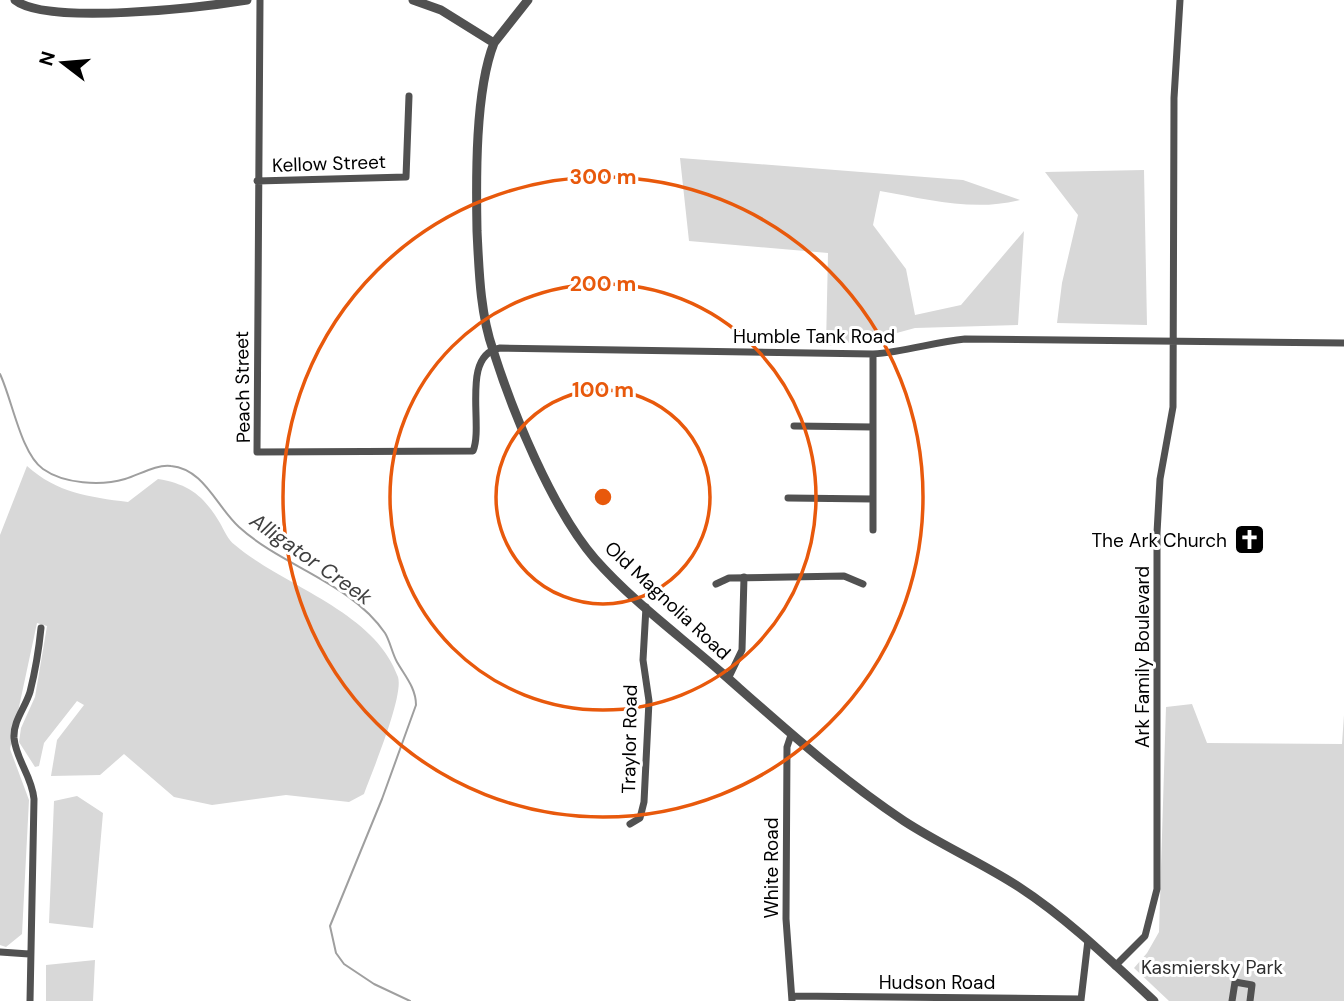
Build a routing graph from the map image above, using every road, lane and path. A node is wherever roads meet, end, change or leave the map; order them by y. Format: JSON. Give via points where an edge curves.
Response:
{"nodes":[{"id":1,"x":15,"y":0,"type":"edge"},
{"id":2,"x":247,"y":0,"type":"edge"},
{"id":3,"x":260,"y":0,"type":"edge"},
{"id":4,"x":413,"y":0,"type":"edge"},
{"id":5,"x":528,"y":0,"type":"edge"},
{"id":6,"x":1180,"y":0,"type":"edge"},
{"id":7,"x":494,"y":43,"type":"junction"},
{"id":8,"x":409,"y":96,"type":"dead end"},
{"id":9,"x":257,"y":181,"type":"junction"},
{"id":10,"x":1173,"y":341,"type":"junction"},
{"id":11,"x":1344,"y":343,"type":"edge"},
{"id":12,"x":492,"y":349,"type":"junction"},
{"id":13,"x":873,"y":354,"type":"junction"},
{"id":14,"x":794,"y":426,"type":"dead end"},
{"id":15,"x":873,"y":427,"type":"junction"},
{"id":16,"x":788,"y":498,"type":"dead end"},
{"id":17,"x":873,"y":499,"type":"junction"},
{"id":18,"x":873,"y":530,"type":"dead end"},
{"id":19,"x":744,"y":578,"type":"junction"},
{"id":20,"x":716,"y":584,"type":"dead end"},
{"id":21,"x":863,"y":584,"type":"dead end"},
{"id":22,"x":646,"y":607,"type":"junction"},
{"id":23,"x":41,"y":628,"type":"dead end"},
{"id":24,"x":728,"y":679,"type":"junction"},
{"id":25,"x":791,"y":735,"type":"junction"},
{"id":26,"x":630,"y":824,"type":"dead end"},
{"id":27,"x":1088,"y":940,"type":"junction"},
{"id":28,"x":0,"y":952,"type":"edge"},
{"id":29,"x":29,"y":954,"type":"junction"},
{"id":30,"x":1115,"y":966,"type":"junction"},
{"id":31,"x":792,"y":999,"type":"edge"},
{"id":32,"x":1081,"y":1000,"type":"edge"},
{"id":33,"x":30,"y":1001,"type":"edge"},
{"id":34,"x":1154,"y":1001,"type":"edge"},
{"id":35,"x":1232,"y":1001,"type":"edge"},
{"id":36,"x":1250,"y":1001,"type":"edge"}],
"edges":[{"from":1,"to":2,"type":"street","via":[[43,12],[81,15]]},
{"from":3,"to":9,"type":"street","name":"Peach Street"},
{"from":4,"to":7,"type":"street","via":[[442,10]]},
{"from":5,"to":7,"type":"street"},
{"from":6,"to":10,"type":"street","name":"Ark Family Boulevard","via":[[1174,98]]},
{"from":7,"to":12,"type":"street","name":"Old Magnolia Road","via":[[486,74],[477,202],[478,263]]},
{"from":8,"to":9,"type":"street","name":"Kellow Street","via":[[406,177]]},
{"from":9,"to":12,"type":"street","name":"Peach Street","via":[[257,452],[472,452],[478,373]]},
{"from":10,"to":11,"type":"street","name":"Humble Tank Road"},
{"from":10,"to":13,"type":"street","name":"Humble Tank Road","via":[[965,339]]},
{"from":10,"to":30,"type":"street","name":"Ark Family Boulevard","via":[[1173,407],[1158,508],[1156,901],[1145,936]]},
{"from":12,"to":13,"type":"street","name":"Humble Tank Road"},
{"from":12,"to":22,"type":"street","name":"Old Magnolia Road","via":[[536,458],[567,519],[596,560]]},
{"from":13,"to":15,"type":"street"},
{"from":14,"to":15,"type":"street"},
{"from":15,"to":17,"type":"street"},
{"from":16,"to":17,"type":"street"},
{"from":17,"to":18,"type":"street"},
{"from":19,"to":20,"type":"street","via":[[724,578]]},
{"from":19,"to":21,"type":"street","via":[[844,576]]},
{"from":19,"to":24,"type":"street","via":[[742,650]]},
{"from":22,"to":24,"type":"street","name":"Old Magnolia Road"},
{"from":22,"to":26,"type":"street","name":"Traylor Road","via":[[643,660],[649,701],[644,802],[640,818]]},
{"from":23,"to":29,"type":"street","via":[[30,691],[14,737],[34,792]]},
{"from":24,"to":25,"type":"street","name":"Old Magnolia Road"},
{"from":25,"to":27,"type":"street","name":"Old Magnolia Road","via":[[905,821],[1020,888]]},
{"from":25,"to":31,"type":"street","name":"White Road","via":[[787,747],[786,919]]},
{"from":27,"to":30,"type":"street","name":"Old Magnolia Road"},
{"from":27,"to":32,"type":"street"},
{"from":28,"to":29,"type":"street"},
{"from":29,"to":33,"type":"street"},
{"from":30,"to":34,"type":"street","name":"Old Magnolia Road"},
{"from":31,"to":32,"type":"street","name":"Hudson Road"},
{"from":35,"to":36,"type":"street","via":[[1235,982],[1252,985]]}]}
